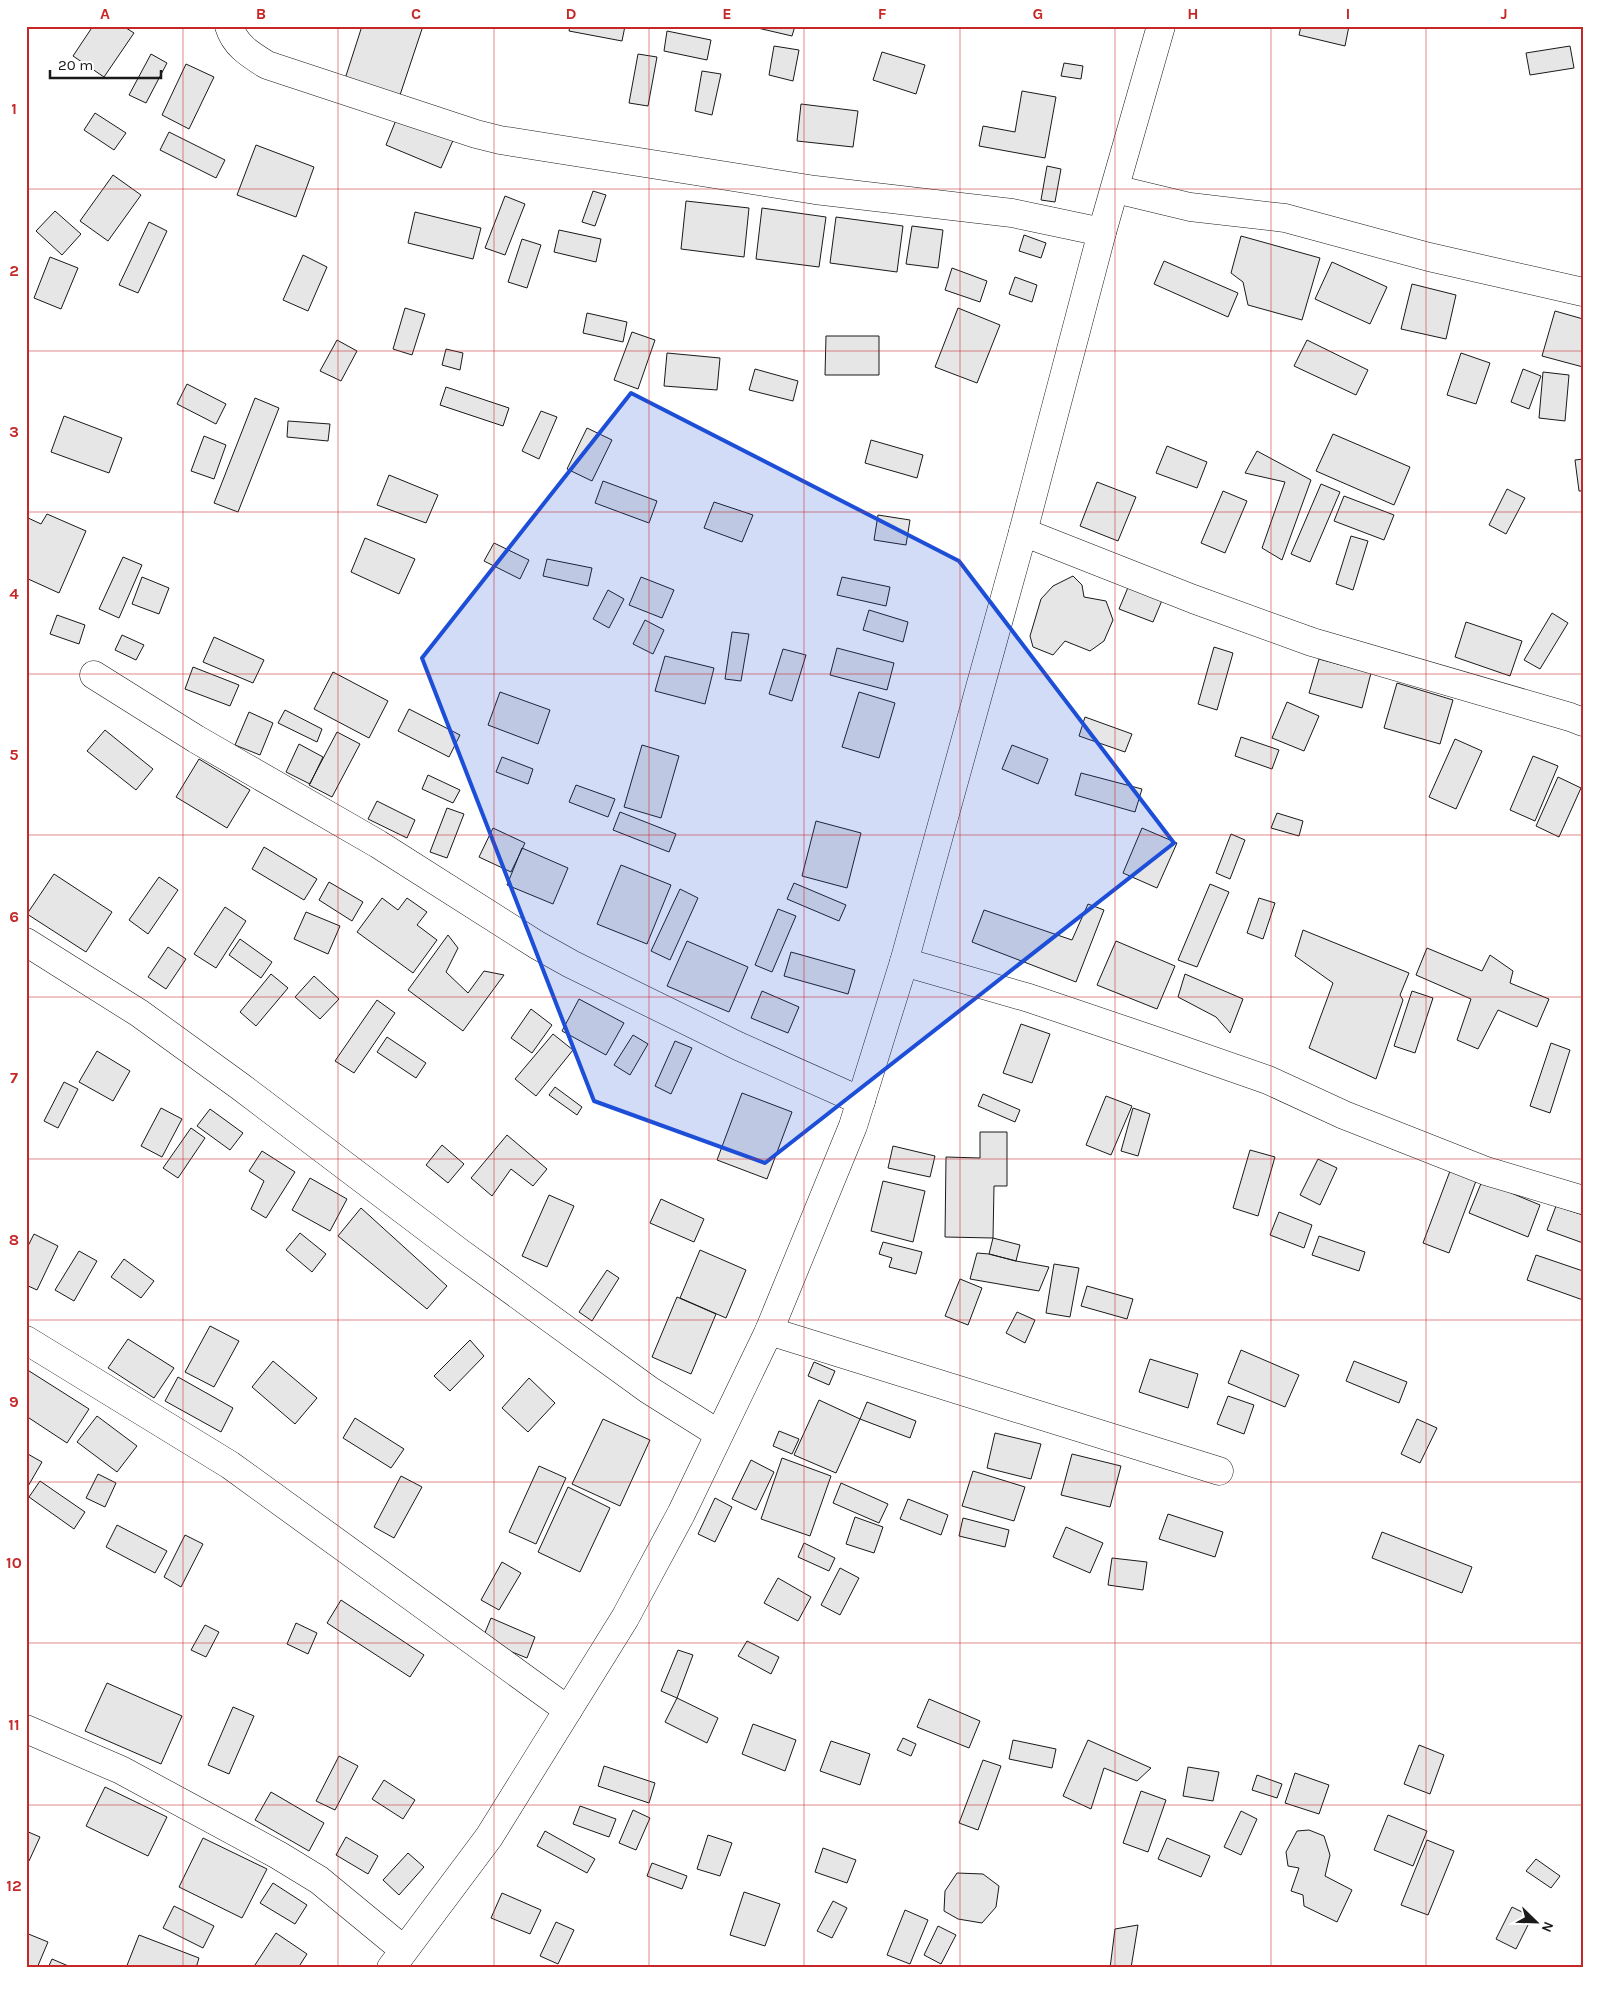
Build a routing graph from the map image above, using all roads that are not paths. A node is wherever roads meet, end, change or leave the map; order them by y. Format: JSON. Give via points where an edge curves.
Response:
{"nodes":[{"id":1,"x":229,"y":26,"type":"edge"},
{"id":2,"x":1161,"y":26,"type":"edge"},
{"id":3,"x":1115,"y":189,"type":"junction"},
{"id":4,"x":1102,"y":232,"type":"junction"},
{"id":5,"x":1583,"y":292,"type":"edge"},
{"id":6,"x":1023,"y":532,"type":"junction"},
{"id":7,"x":94,"y":675,"type":"dead end"},
{"id":8,"x":1583,"y":722,"type":"edge"},
{"id":9,"x":26,"y":942,"type":"edge"},
{"id":10,"x":904,"y":962,"type":"junction"},
{"id":11,"x":861,"y":1101,"type":"junction"},
{"id":12,"x":1583,"y":1200,"type":"edge"},
{"id":13,"x":769,"y":1330,"type":"junction"},
{"id":14,"x":26,"y":1340,"type":"edge"},
{"id":15,"x":719,"y":1434,"type":"junction"},
{"id":16,"x":1219,"y":1471,"type":"dead end"},
{"id":17,"x":568,"y":1710,"type":"junction"},
{"id":18,"x":26,"y":1729,"type":"edge"},
{"id":19,"x":398,"y":1959,"type":"edge"}],
"edges":[{"from":1,"to":4,"type":"street","via":[[247,53],[267,64],[500,140],[816,190],[1012,212]]},
{"from":2,"to":3,"type":"street"},
{"from":3,"to":4,"type":"street"},
{"from":3,"to":5,"type":"street","via":[[1190,207],[1285,218],[1429,257]]},
{"from":4,"to":6,"type":"street"},
{"from":6,"to":8,"type":"street","via":[[1312,642]]},
{"from":6,"to":10,"type":"street"},
{"from":7,"to":11,"type":"street","via":[[196,739],[378,844],[571,964],[738,1046]]},
{"from":9,"to":15,"type":"street","via":[[139,1013],[483,1270],[649,1390]]},
{"from":10,"to":11,"type":"street"},
{"from":10,"to":12,"type":"street","via":[[1030,998],[1268,1080],[1344,1115],[1486,1171]]},
{"from":11,"to":13,"type":"street"},
{"from":13,"to":15,"type":"street"},
{"from":13,"to":16,"type":"street"},
{"from":14,"to":17,"type":"street","via":[[230,1465]]},
{"from":15,"to":17,"type":"street","via":[[681,1514],[625,1618]]},
{"from":17,"to":19,"type":"street","via":[[489,1836]]},
{"from":18,"to":19,"type":"street","via":[[121,1770],[278,1855],[318,1880]]}]}
